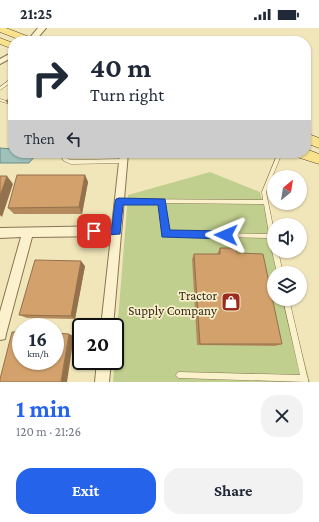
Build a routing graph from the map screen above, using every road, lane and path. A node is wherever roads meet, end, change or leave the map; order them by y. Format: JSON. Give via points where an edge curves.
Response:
{"nodes":[{"id":1,"x":42,"y":28,"type":"edge"},
{"id":2,"x":0,"y":29,"type":"edge"},
{"id":3,"x":18,"y":36,"type":"edge"},
{"id":4,"x":35,"y":36,"type":"edge"},
{"id":5,"x":65,"y":158,"type":"edge"},
{"id":6,"x":113,"y":158,"type":"edge"},
{"id":7,"x":124,"y":158,"type":"edge"},
{"id":8,"x":278,"y":158,"type":"edge"},
{"id":9,"x":119,"y":202,"type":"junction"},
{"id":10,"x":162,"y":202,"type":"junction"},
{"id":11,"x":266,"y":202,"type":"junction"},
{"id":12,"x":269,"y":218,"type":"edge"},
{"id":13,"x":116,"y":231,"type":"junction"},
{"id":14,"x":28,"y":232,"type":"junction"},
{"id":15,"x":0,"y":233,"type":"edge"},
{"id":16,"x":267,"y":236,"type":"edge"},
{"id":17,"x":288,"y":306,"type":"edge"},
{"id":18,"x":108,"y":318,"type":"edge"},
{"id":19,"x":0,"y":334,"type":"edge"},
{"id":20,"x":103,"y":370,"type":"edge"},
{"id":21,"x":179,"y":375,"type":"dead end"},
{"id":22,"x":305,"y":380,"type":"edge"},
{"id":23,"x":102,"y":382,"type":"edge"}],
"edges":[{"from":1,"to":4,"type":"street"},
{"from":2,"to":3,"type":"main road"},
{"from":5,"to":6,"type":"lane","via":[[70,162]]},
{"from":7,"to":9,"type":"street"},
{"from":8,"to":11,"type":"lane","via":[[264,192]]},
{"from":9,"to":10,"type":"lane"},
{"from":9,"to":13,"type":"street"},
{"from":10,"to":11,"type":"lane"},
{"from":10,"to":16,"type":"lane","via":[[165,234]]},
{"from":11,"to":12,"type":"lane"},
{"from":13,"to":14,"type":"street"},
{"from":13,"to":18,"type":"street"},
{"from":14,"to":15,"type":"street"},
{"from":14,"to":19,"type":"street"},
{"from":17,"to":22,"type":"lane"},
{"from":20,"to":23,"type":"street"},
{"from":21,"to":22,"type":"lane"}]}
